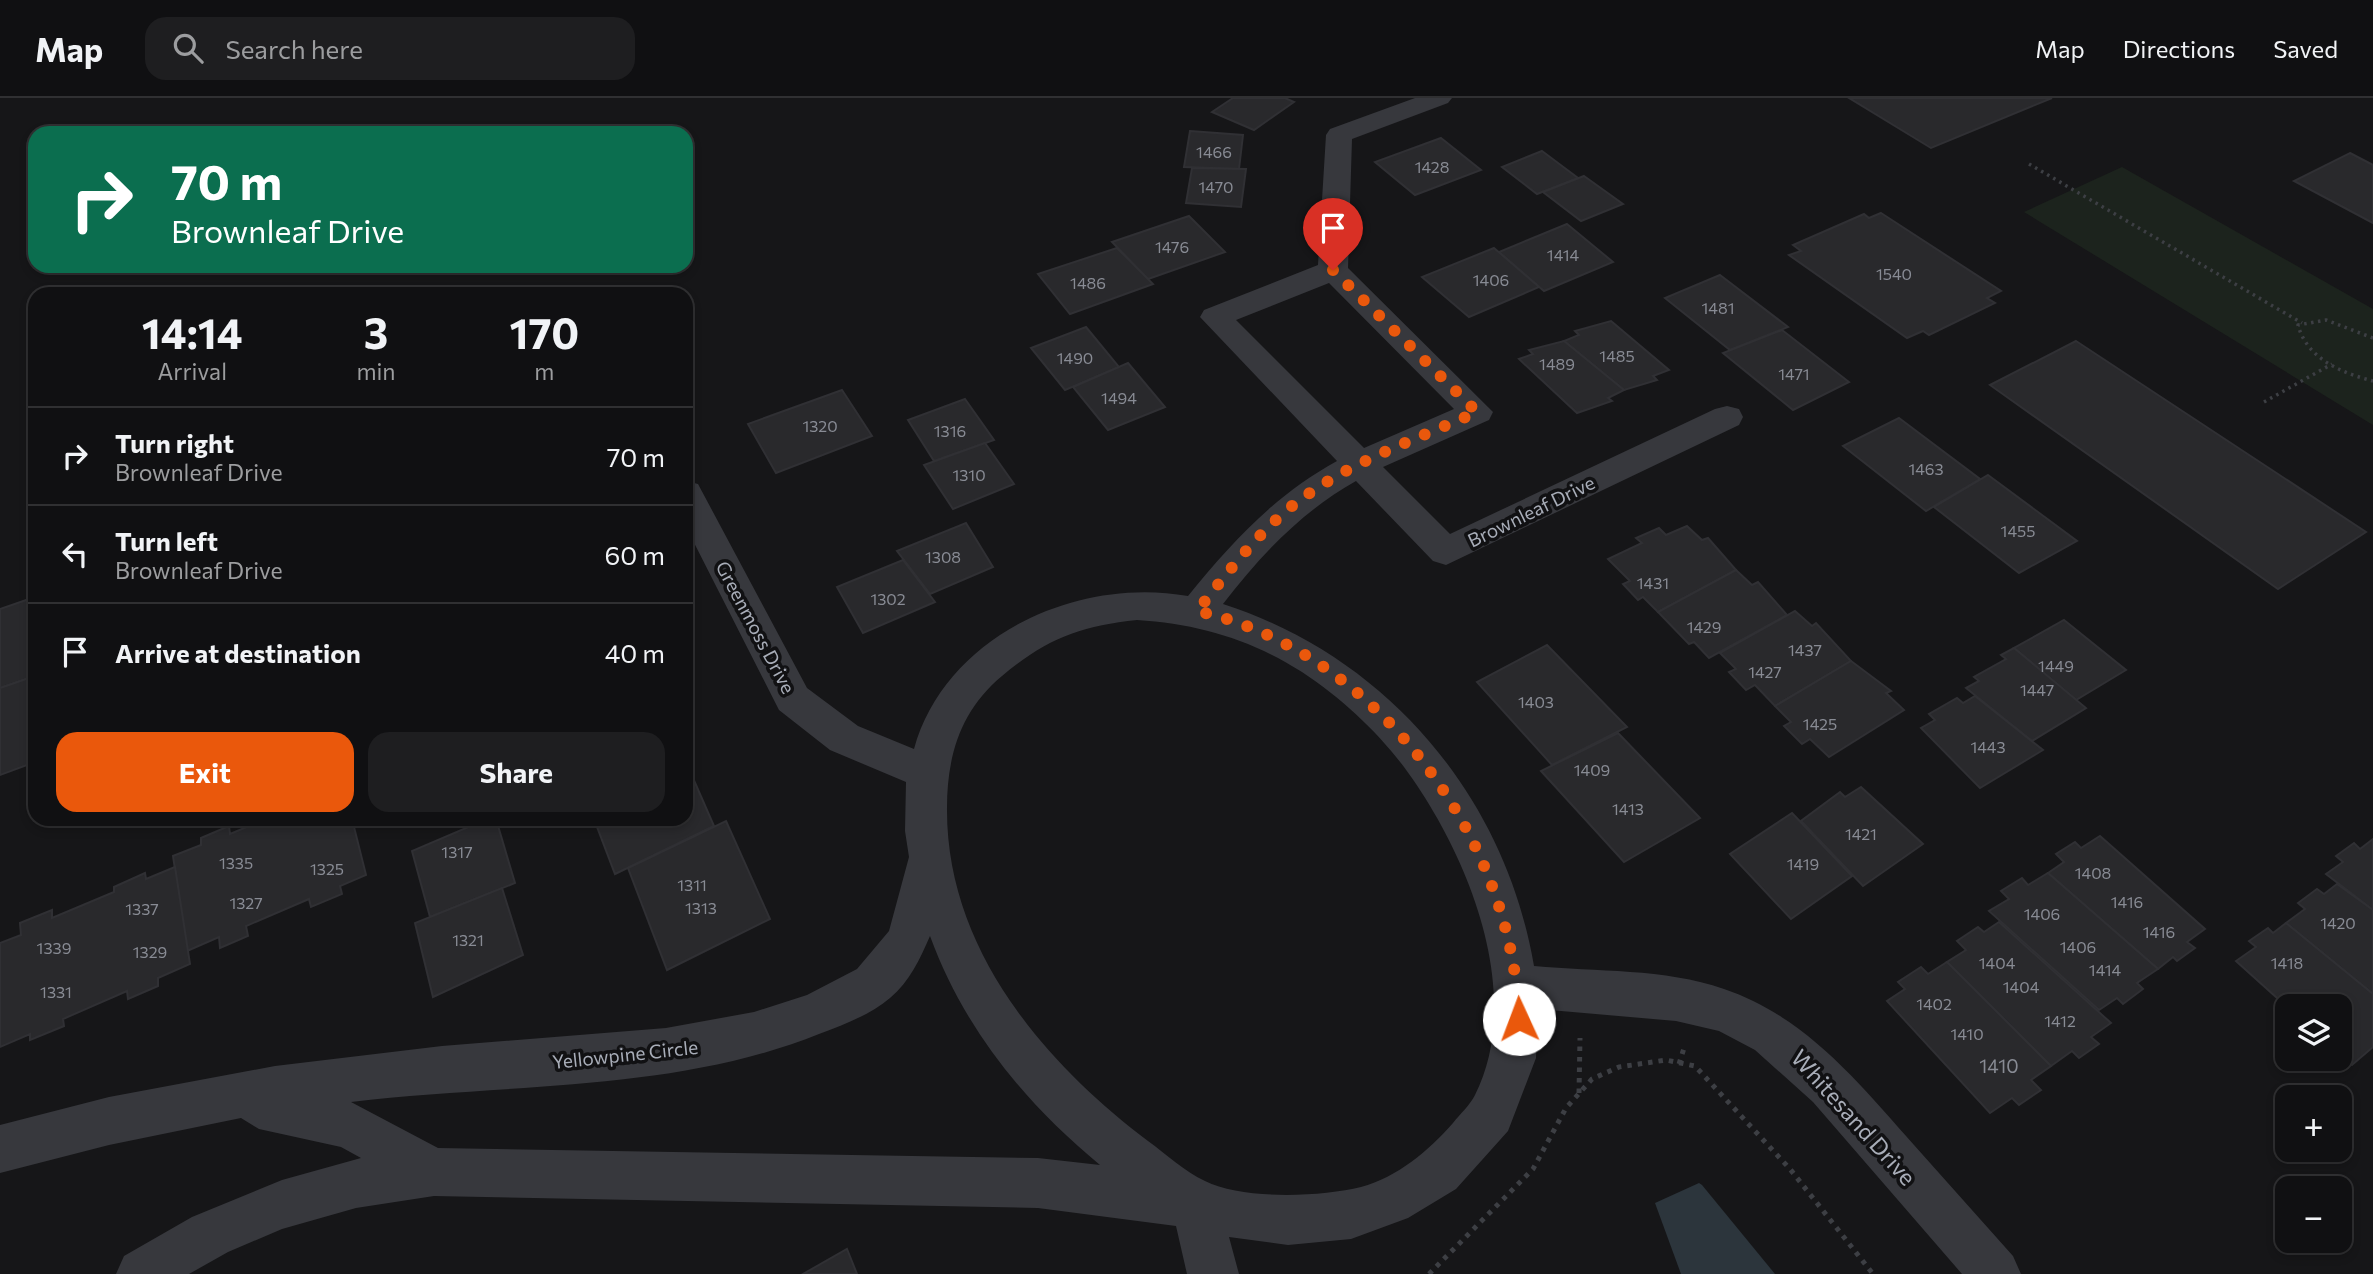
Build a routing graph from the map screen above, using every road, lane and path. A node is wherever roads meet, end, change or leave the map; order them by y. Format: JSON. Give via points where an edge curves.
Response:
{"nodes":[{"id":1,"x":1439,"y":98,"type":"edge"},
{"id":2,"x":2029,"y":164,"type":"dead end"},
{"id":3,"x":1333,"y":270,"type":"junction"},
{"id":4,"x":2302,"y":323,"type":"junction"},
{"id":5,"x":2373,"y":338,"type":"edge"},
{"id":6,"x":2332,"y":365,"type":"junction"},
{"id":7,"x":2373,"y":382,"type":"edge"},
{"id":8,"x":2263,"y":402,"type":"dead end"},
{"id":9,"x":1727,"y":417,"type":"dead end"},
{"id":10,"x":1359,"y":465,"type":"junction"},
{"id":11,"x":693,"y":506,"type":"edge"},
{"id":12,"x":1197,"y":611,"type":"junction"},
{"id":13,"x":928,"y":773,"type":"junction"},
{"id":14,"x":928,"y":854,"type":"junction"},
{"id":15,"x":1518,"y":986,"type":"junction"},
{"id":16,"x":1574,"y":992,"type":"junction"},
{"id":17,"x":1579,"y":1093,"type":"junction"},
{"id":18,"x":222,"y":1098,"type":"junction"},
{"id":19,"x":0,"y":1149,"type":"edge"},
{"id":20,"x":434,"y":1172,"type":"junction"},
{"id":21,"x":1196,"y":1206,"type":"junction"},
{"id":22,"x":142,"y":1274,"type":"edge"},
{"id":23,"x":1213,"y":1274,"type":"edge"},
{"id":24,"x":1429,"y":1274,"type":"edge"},
{"id":25,"x":1873,"y":1274,"type":"edge"},
{"id":26,"x":1995,"y":1274,"type":"edge"}],
"edges":[{"from":1,"to":3,"type":"street","via":[[1339,135]]},
{"from":2,"to":4,"type":"path"},
{"from":3,"to":10,"type":"street","via":[[1477,412]]},
{"from":3,"to":10,"type":"street","name":"Brownleaf Drive","via":[[1215,317]]},
{"from":4,"to":5,"type":"path","via":[[2334,323]]},
{"from":4,"to":6,"type":"path","via":[[2299,336]]},
{"from":6,"to":7,"type":"path"},
{"from":6,"to":8,"type":"path"},
{"from":9,"to":10,"type":"street","name":"Brownleaf Drive","via":[[1447,552]]},
{"from":10,"to":12,"type":"street","via":[[1286,511]]},
{"from":11,"to":13,"type":"street","name":"Greenmoss Drive","via":[[793,699],[844,738]]},
{"from":12,"to":13,"type":"street","name":"Yellowpine Circle","via":[[1143,607],[1088,612],[999,653],[946,712],[934,740]]},
{"from":12,"to":15,"type":"street","name":"Yellowpine Circle","via":[[1258,629],[1290,647],[1350,687],[1400,733],[1440,786],[1481,863],[1499,909]]},
{"from":13,"to":14,"type":"street","name":"Yellowpine Circle"},
{"from":14,"to":18,"type":"street","name":"Yellowpine Circle","via":[[918,912],[895,964],[845,1001],[772,1030],[615,1058],[441,1069]]},
{"from":14,"to":21,"type":"street","name":"Yellowpine Circle","via":[[947,925],[1005,1035],[1095,1130]]},
{"from":15,"to":16,"type":"street","name":"Whitesand Drive"},
{"from":15,"to":21,"type":"street","name":"Yellowpine Circle","via":[[1519,1019],[1505,1087],[1488,1120],[1463,1151],[1428,1180],[1394,1200],[1357,1213],[1310,1221],[1272,1222]]},
{"from":16,"to":17,"type":"path","via":[[1580,1040]]},
{"from":16,"to":26,"type":"street","name":"Whitesand Drive","via":[[1680,1000],[1722,1009],[1760,1025],[1795,1049]]},
{"from":17,"to":24,"type":"path","via":[[1533,1169]]},
{"from":17,"to":25,"type":"path","via":[[1592,1079],[1619,1067],[1666,1060],[1695,1066],[1790,1169]]},
{"from":18,"to":19,"type":"street","name":"Yellowpine Circle","via":[[141,1111]]},
{"from":18,"to":20,"type":"street","name":"Yellowpine Circle","via":[[351,1126]]},
{"from":20,"to":21,"type":"street","name":"Yellowpine Circle","via":[[1038,1183]]},
{"from":20,"to":22,"type":"street","name":"Yellowpine Circle","via":[[378,1178],[304,1195],[209,1235]]},
{"from":21,"to":23,"type":"street"}]}
